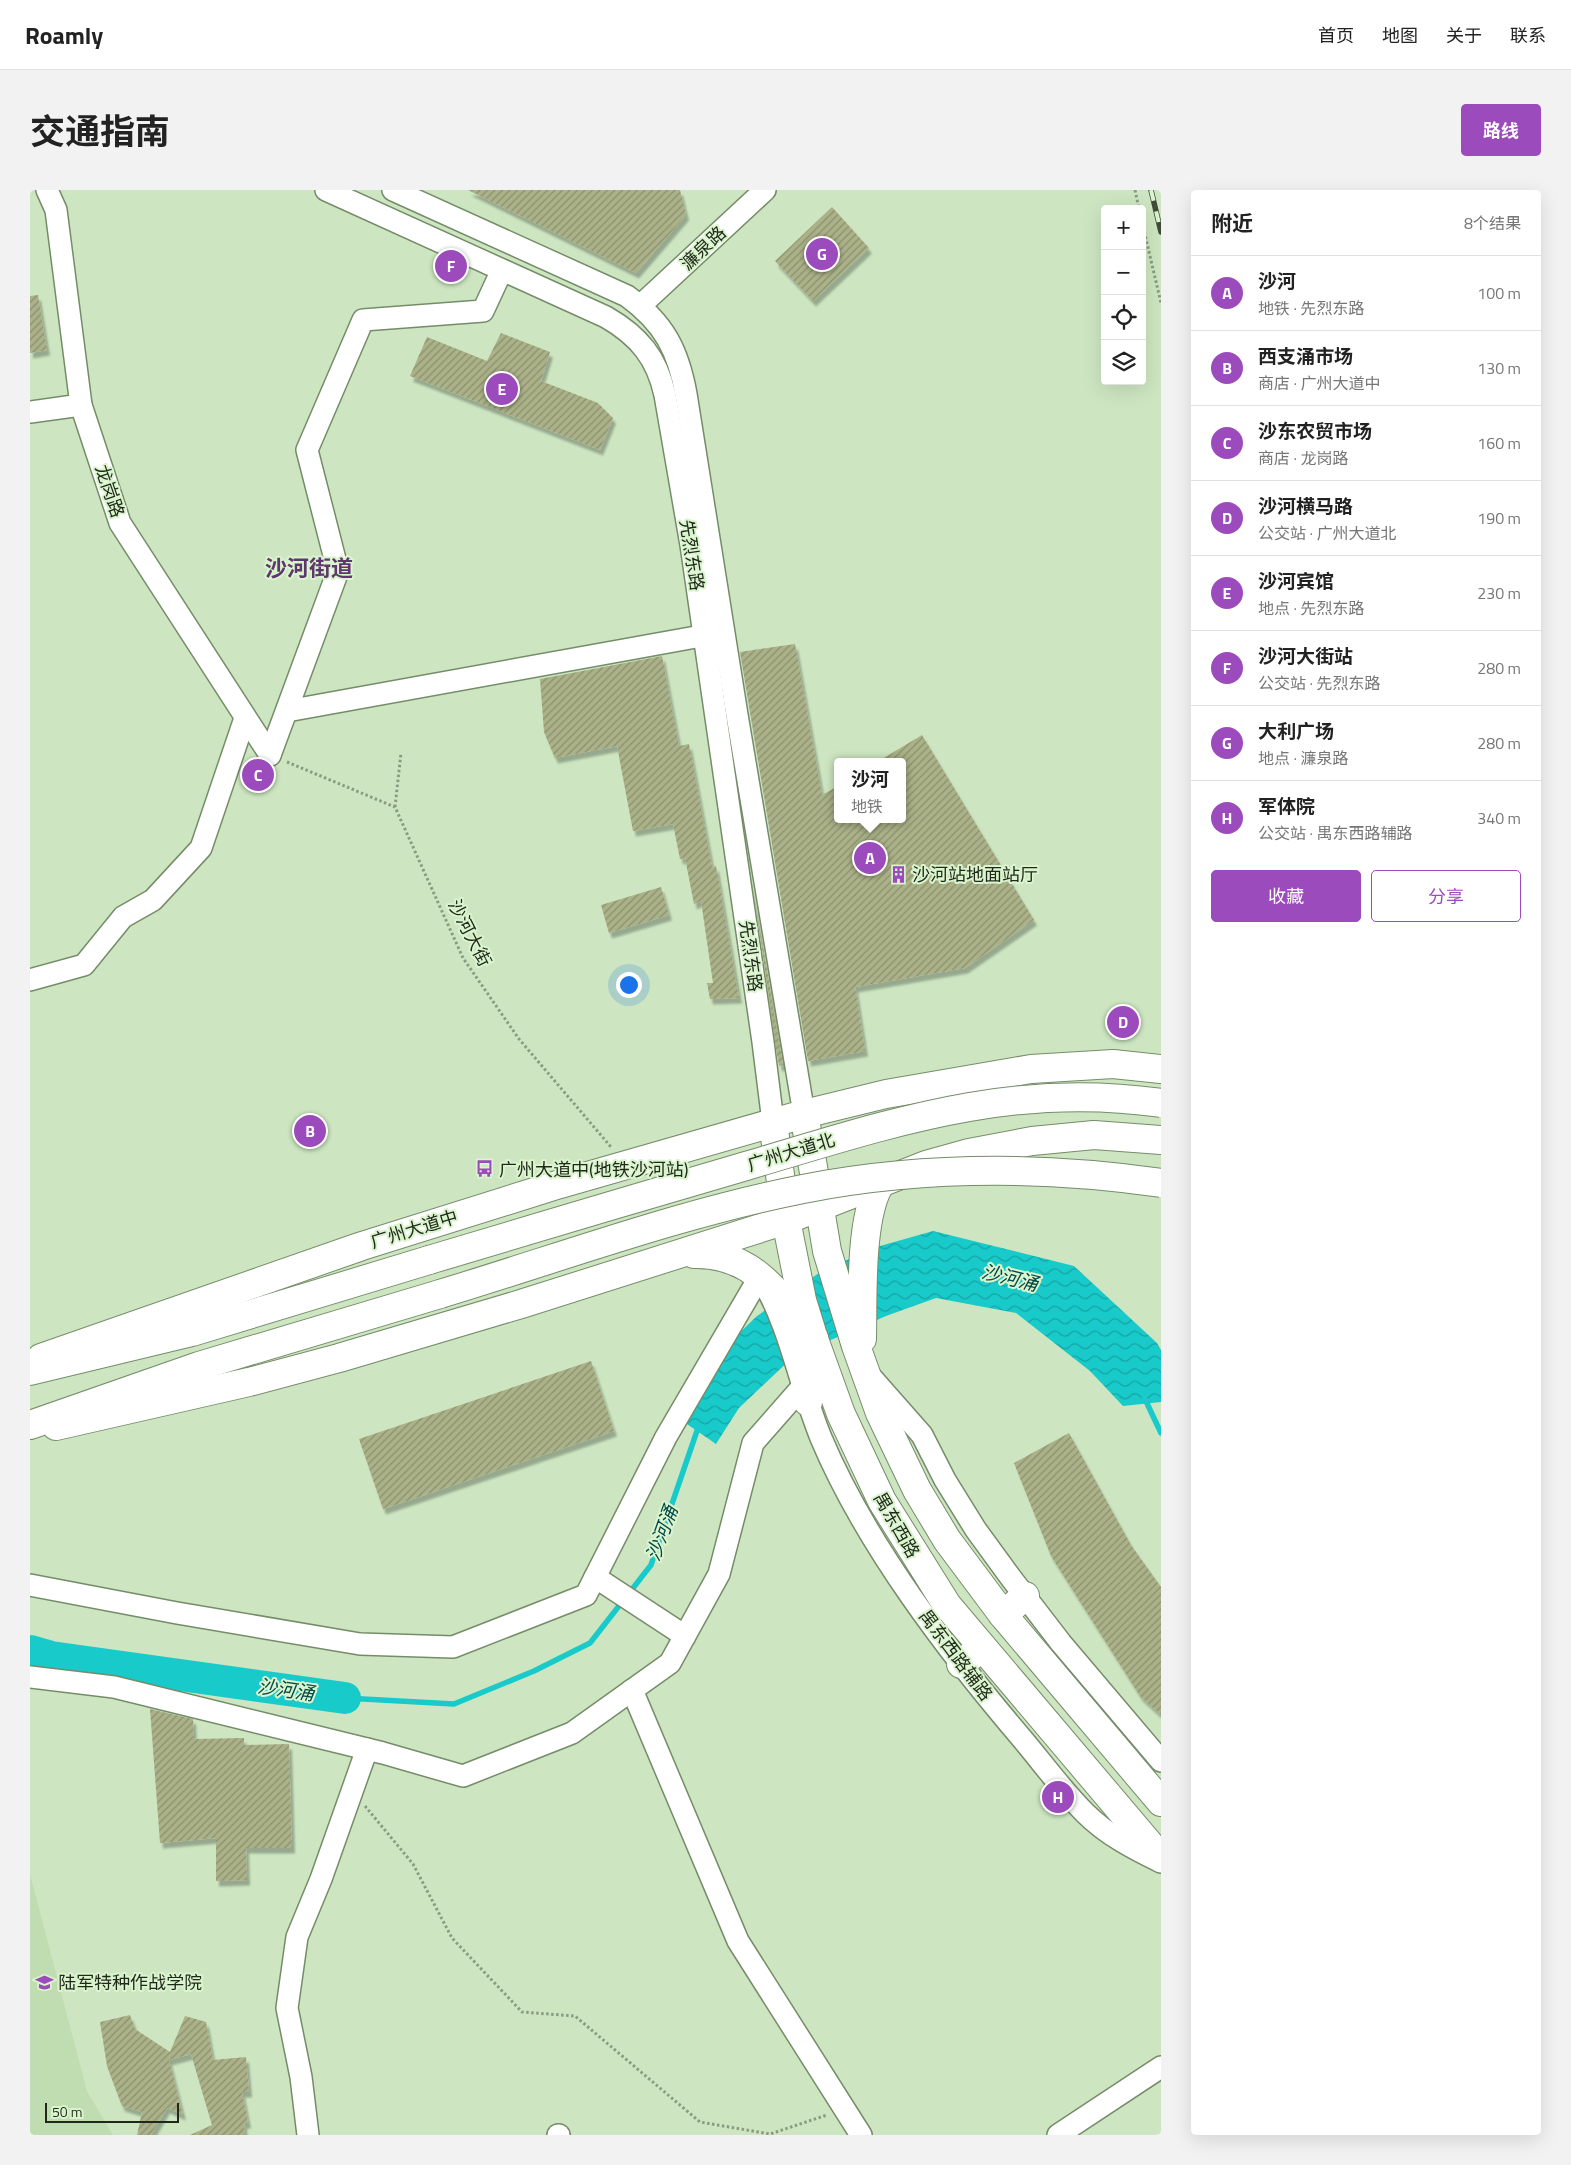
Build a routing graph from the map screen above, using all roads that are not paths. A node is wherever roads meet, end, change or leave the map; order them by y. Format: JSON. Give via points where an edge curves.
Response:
{"nodes":[{"id":1,"x":46,"y":190,"type":"edge"},
{"id":2,"x":326,"y":190,"type":"edge"},
{"id":3,"x":393,"y":190,"type":"edge"},
{"id":4,"x":765,"y":190,"type":"edge"},
{"id":5,"x":502,"y":270,"type":"junction"},
{"id":6,"x":640,"y":306,"type":"junction"},
{"id":7,"x":81,"y":405,"type":"junction"},
{"id":8,"x":30,"y":412,"type":"edge"},
{"id":9,"x":714,"y":634,"type":"junction"},
{"id":10,"x":287,"y":711,"type":"junction"},
{"id":11,"x":245,"y":718,"type":"junction"},
{"id":12,"x":30,"y":980,"type":"edge"},
{"id":13,"x":1161,"y":1069,"type":"edge"},
{"id":14,"x":1161,"y":1103,"type":"edge"},
{"id":15,"x":804,"y":1114,"type":"junction"},
{"id":16,"x":772,"y":1122,"type":"junction"},
{"id":17,"x":1161,"y":1140,"type":"edge"},
{"id":18,"x":882,"y":1181,"type":"junction"},
{"id":19,"x":1161,"y":1183,"type":"edge"},
{"id":20,"x":819,"y":1206,"type":"junction"},
{"id":21,"x":786,"y":1220,"type":"junction"},
{"id":22,"x":677,"y":1254,"type":"junction"},
{"id":23,"x":429,"y":1260,"type":"joint"},
{"id":24,"x":760,"y":1276,"type":"junction"},
{"id":25,"x":854,"y":1312,"type":"junction"},
{"id":26,"x":804,"y":1334,"type":"junction"},
{"id":27,"x":30,"y":1362,"type":"edge"},
{"id":28,"x":863,"y":1365,"type":"junction"},
{"id":29,"x":30,"y":1371,"type":"edge"},
{"id":30,"x":806,"y":1394,"type":"junction"},
{"id":31,"x":30,"y":1424,"type":"edge"},
{"id":32,"x":30,"y":1431,"type":"edge"},
{"id":33,"x":599,"y":1580,"type":"junction"},
{"id":34,"x":30,"y":1585,"type":"edge"},
{"id":35,"x":1025,"y":1596,"type":"junction"},
{"id":36,"x":1003,"y":1615,"type":"junction"},
{"id":37,"x":685,"y":1636,"type":"junction"},
{"id":38,"x":971,"y":1656,"type":"junction"},
{"id":39,"x":30,"y":1677,"type":"edge"},
{"id":40,"x":632,"y":1690,"type":"junction"},
{"id":41,"x":367,"y":1749,"type":"junction"},
{"id":42,"x":1122,"y":1756,"type":"junction"},
{"id":43,"x":1161,"y":1761,"type":"edge"},
{"id":44,"x":1094,"y":1779,"type":"junction"},
{"id":45,"x":1154,"y":1794,"type":"edge"},
{"id":46,"x":1122,"y":1812,"type":"junction"},
{"id":47,"x":1161,"y":1858,"type":"edge"},
{"id":48,"x":1161,"y":1862,"type":"edge"},
{"id":49,"x":1161,"y":2067,"type":"edge"},
{"id":50,"x":308,"y":2135,"type":"edge"},
{"id":51,"x":861,"y":2135,"type":"edge"},
{"id":52,"x":1058,"y":2135,"type":"edge"}],
"edges":[{"from":1,"to":7,"type":"street","name":"龙岗路","via":[[56,210]]},
{"from":2,"to":5,"type":"street","name":"先烈东路"},
{"from":3,"to":6,"type":"street","name":"先烈东路","via":[[613,289]]},
{"from":4,"to":6,"type":"street","name":"濂泉路"},
{"from":5,"to":9,"type":"street","name":"先烈东路","via":[[620,325],[641,342],[655,363],[661,376]]},
{"from":5,"to":10,"type":"street","via":[[483,311],[363,320],[308,450],[338,571]]},
{"from":6,"to":9,"type":"street","name":"先烈东路","via":[[671,342],[683,378]]},
{"from":7,"to":8,"type":"street"},
{"from":7,"to":11,"type":"street","name":"龙岗路","via":[[120,523]]},
{"from":9,"to":10,"type":"street"},
{"from":9,"to":15,"type":"street","name":"先烈东路"},
{"from":9,"to":16,"type":"street","name":"先烈东路"},
{"from":10,"to":11,"type":"street","name":"龙岗路","via":[[270,755]]},
{"from":11,"to":12,"type":"street","via":[[201,848],[153,900],[123,917],[84,965]]},
{"from":13,"to":15,"type":"main road","name":"广州大道北","via":[[1113,1064],[1031,1069],[894,1092]]},
{"from":14,"to":23,"type":"main road","name":"广州大道北","bridge":true,"via":[[1064,1096],[934,1112]]},
{"from":15,"to":16,"type":"main road","name":"广州大道中"},
{"from":15,"to":20,"type":"main road","name":"禺东西路"},
{"from":16,"to":21,"type":"main road","name":"禺东西路"},
{"from":16,"to":27,"type":"main road","name":"广州大道中","via":[[362,1246]]},
{"from":17,"to":18,"type":"main road","via":[[1094,1136],[1032,1141],[960,1155]]},
{"from":18,"to":20,"type":"main road"},
{"from":18,"to":25,"type":"main road","via":[[870,1206]]},
{"from":19,"to":31,"type":"main road","name":"广州大道北","bridge":true,"via":[[1097,1175],[996,1171],[922,1173],[804,1189],[731,1206],[199,1366]]},
{"from":20,"to":21,"type":"main road"},
{"from":20,"to":25,"type":"main road","name":"禺东西路","via":[[827,1251]]},
{"from":21,"to":22,"type":"main road"},
{"from":21,"to":26,"type":"main road","name":"禺东西路"},
{"from":22,"to":24,"type":"main road","via":[[715,1253],[739,1261]]},
{"from":22,"to":32,"type":"main road","via":[[292,1372]]},
{"from":23,"to":29,"type":"main road","name":"广州大道中","via":[[192,1332]]},
{"from":24,"to":26,"type":"main road"},
{"from":24,"to":33,"type":"street","via":[[666,1437]]},
{"from":25,"to":26,"type":"main road","via":[[843,1323],[833,1322]]},
{"from":25,"to":28,"type":"main road","name":"禺东西路"},
{"from":26,"to":30,"type":"main road"},
{"from":26,"to":38,"type":"main road","name":"禺东西路","via":[[882,1501],[936,1589]]},
{"from":28,"to":35,"type":"street","via":[[922,1435],[976,1530]]},
{"from":28,"to":36,"type":"main road","name":"禺东西路","via":[[880,1413],[917,1490],[947,1540]]},
{"from":30,"to":37,"type":"street","via":[[753,1443],[719,1574]]},
{"from":30,"to":38,"type":"street","name":"禺东西路辅路","via":[[822,1439],[874,1538]]},
{"from":33,"to":34,"type":"street","via":[[586,1595],[453,1647],[360,1644]]},
{"from":33,"to":37,"type":"street"},
{"from":35,"to":36,"type":"main road"},
{"from":35,"to":43,"type":"street"},
{"from":36,"to":42,"type":"main road","name":"禺东西路"},
{"from":37,"to":40,"type":"street","via":[[670,1663]]},
{"from":38,"to":44,"type":"main road","name":"禺东西路"},
{"from":38,"to":48,"type":"street","name":"禺东西路辅路","via":[[1086,1813],[1128,1846]]},
{"from":39,"to":41,"type":"street","via":[[114,1688]]},
{"from":40,"to":41,"type":"street","via":[[572,1733],[463,1776]]},
{"from":40,"to":51,"type":"street","via":[[738,1941]]},
{"from":41,"to":50,"type":"street","via":[[297,1938],[287,2008],[302,2077]]},
{"from":42,"to":44,"type":"main road"},
{"from":42,"to":45,"type":"main road","name":"禺东西路"},
{"from":44,"to":46,"type":"main road","name":"禺东西路"},
{"from":45,"to":46,"type":"main road"},
{"from":46,"to":47,"type":"main road","name":"禺东西路"},
{"from":49,"to":52,"type":"street"}]}
